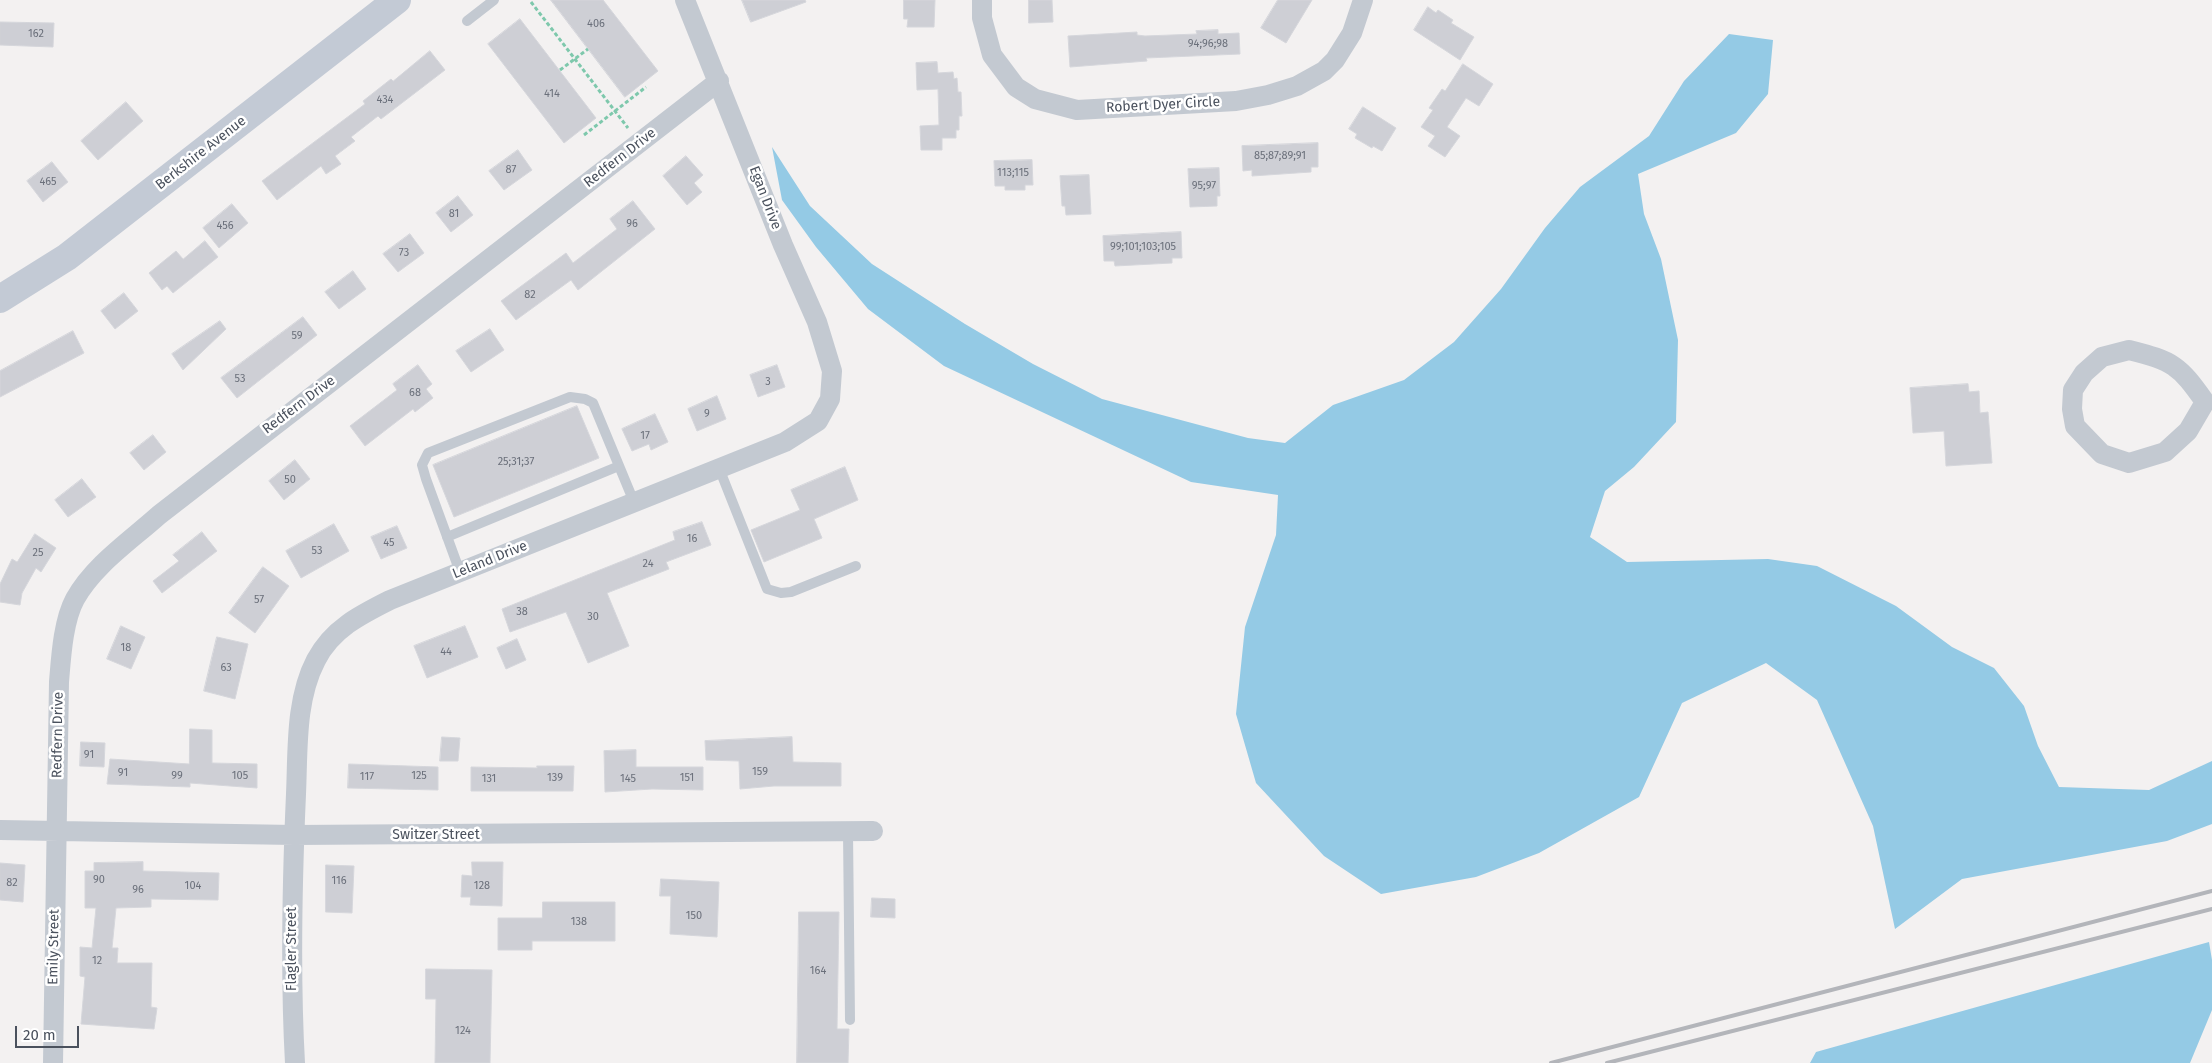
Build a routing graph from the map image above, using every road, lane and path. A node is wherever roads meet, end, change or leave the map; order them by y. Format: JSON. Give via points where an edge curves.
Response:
{"nodes":[{"id":1,"x":397,"y":0,"type":"edge"},
{"id":2,"x":492,"y":0,"type":"edge"},
{"id":3,"x":685,"y":0,"type":"edge"},
{"id":4,"x":982,"y":0,"type":"edge"},
{"id":5,"x":1363,"y":0,"type":"edge"},
{"id":6,"x":531,"y":2,"type":"dead end"},
{"id":7,"x":467,"y":21,"type":"dead end"},
{"id":8,"x":588,"y":49,"type":"dead end"},
{"id":9,"x":575,"y":58,"type":"junction"},
{"id":10,"x":560,"y":70,"type":"dead end"},
{"id":11,"x":719,"y":81,"type":"junction"},
{"id":12,"x":646,"y":87,"type":"dead end"},
{"id":13,"x":614,"y":111,"type":"junction"},
{"id":14,"x":584,"y":135,"type":"dead end"},
{"id":15,"x":640,"y":142,"type":"junction"},
{"id":16,"x":0,"y":299,"type":"edge"},
{"id":17,"x":830,"y":399,"type":"joint"},
{"id":18,"x":2209,"y":402,"type":"edge"},
{"id":19,"x":619,"y":466,"type":"junction"},
{"id":20,"x":719,"y":468,"type":"junction"},
{"id":21,"x":634,"y":502,"type":"junction"},
{"id":22,"x":447,"y":537,"type":"junction"},
{"id":23,"x":856,"y":566,"type":"dead end"},
{"id":24,"x":460,"y":572,"type":"junction"},
{"id":25,"x":0,"y":830,"type":"edge"},
{"id":26,"x":56,"y":830,"type":"junction"},
{"id":27,"x":873,"y":831,"type":"dead end"},
{"id":28,"x":848,"y":832,"type":"junction"},
{"id":29,"x":294,"y":834,"type":"junction"},
{"id":30,"x":850,"y":1020,"type":"dead end"},
{"id":31,"x":53,"y":1063,"type":"edge"},
{"id":32,"x":295,"y":1063,"type":"edge"}],
"edges":[{"from":1,"to":16,"type":"main road","name":"Berkshire Avenue","via":[[67,257]]},
{"from":2,"to":7,"type":"lane"},
{"from":3,"to":11,"type":"street","name":"Egan Drive"},
{"from":4,"to":5,"type":"street","name":"Robert Dyer Circle","via":[[982,18],[992,55],[1016,88],[1035,99],[1077,110],[1236,101],[1297,86],[1324,71],[1335,60],[1352,33]]},
{"from":6,"to":9,"type":"path"},
{"from":8,"to":9,"type":"path"},
{"from":9,"to":10,"type":"path"},
{"from":9,"to":13,"type":"path"},
{"from":11,"to":15,"type":"street","name":"Redfern Drive"},
{"from":11,"to":17,"type":"street","name":"Egan Drive","via":[[817,322],[832,371]]},
{"from":12,"to":13,"type":"path"},
{"from":13,"to":14,"type":"path"},
{"from":13,"to":15,"type":"path"},
{"from":15,"to":26,"type":"street","name":"Redfern Drive","via":[[257,437],[159,515],[95,573],[75,600],[62,652]]},
{"from":17,"to":20,"type":"street","name":"Leland Drive","via":[[818,421],[785,442]]},
{"from":18,"to":18,"type":"street","via":[[2188,431],[2165,452],[2129,463],[2102,454],[2075,426],[2072,409],[2074,390],[2084,373],[2102,357],[2129,350],[2163,359],[2186,374]]},
{"from":19,"to":21,"type":"lane"},
{"from":19,"to":22,"type":"lane"},
{"from":19,"to":22,"type":"lane","via":[[593,403],[570,397],[428,454],[422,465]]},
{"from":20,"to":21,"type":"street","name":"Leland Drive"},
{"from":20,"to":23,"type":"lane","via":[[767,589],[791,592]]},
{"from":21,"to":24,"type":"street","name":"Leland Drive"},
{"from":22,"to":24,"type":"lane"},
{"from":24,"to":29,"type":"street","name":"Leland Drive","via":[[390,600],[355,618],[330,638],[304,695]]},
{"from":25,"to":26,"type":"street","name":"Switzer Street"},
{"from":26,"to":29,"type":"street","name":"Switzer Street"},
{"from":26,"to":31,"type":"street","name":"Emily Street"},
{"from":27,"to":28,"type":"street","name":"Switzer Street"},
{"from":28,"to":29,"type":"street","name":"Switzer Street"},
{"from":28,"to":30,"type":"lane"},
{"from":29,"to":32,"type":"street","name":"Flagler Street","via":[[292,1000]]}]}
